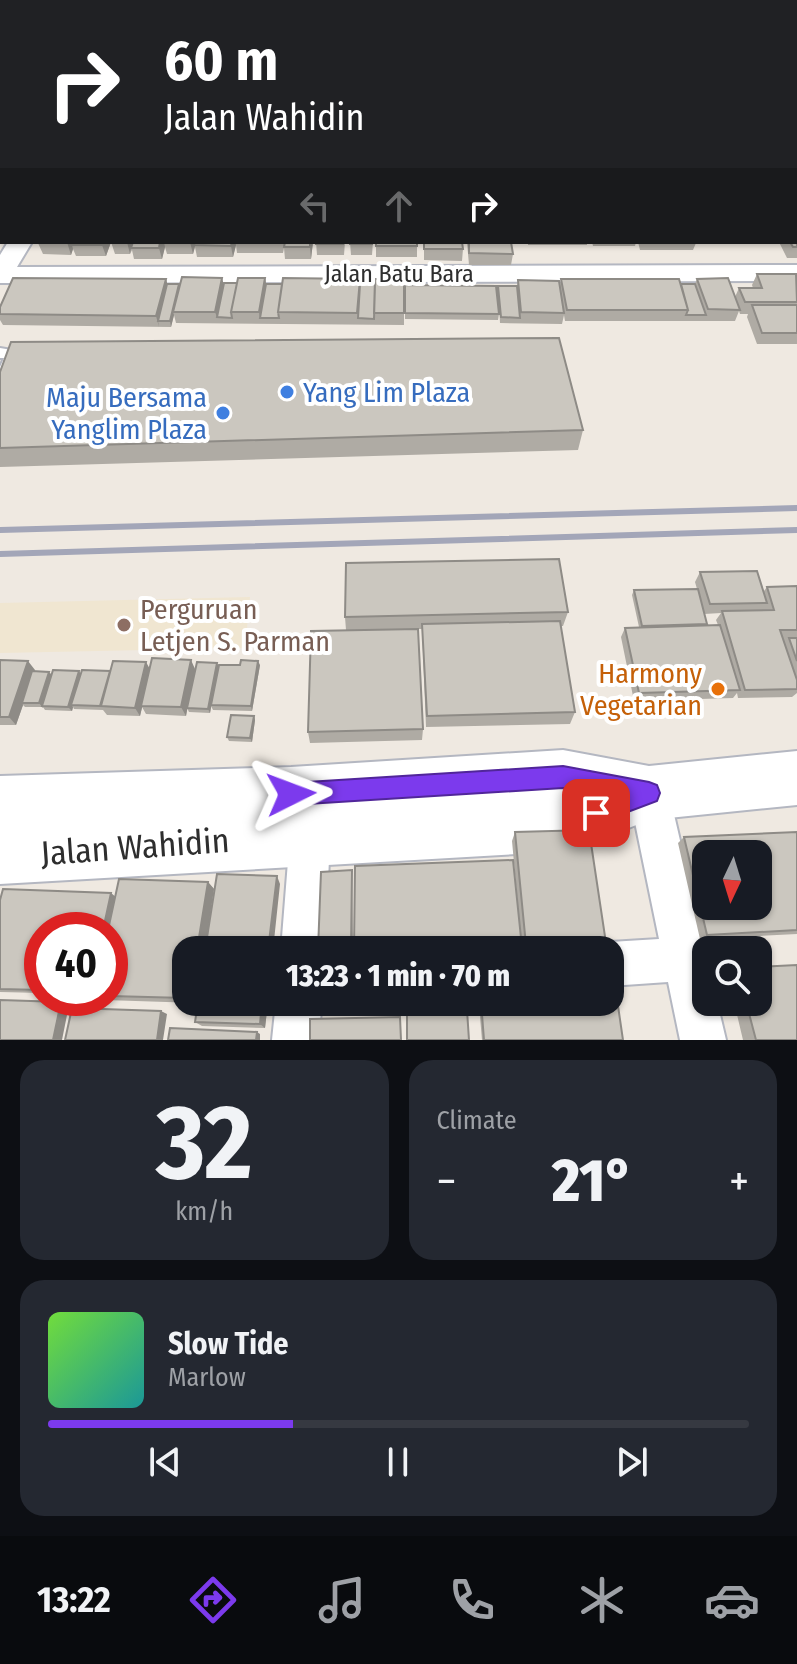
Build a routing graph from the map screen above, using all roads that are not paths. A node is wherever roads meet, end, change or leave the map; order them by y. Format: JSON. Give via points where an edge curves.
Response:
{"nodes":[{"id":1,"x":19,"y":244,"type":"edge"},
{"id":2,"x":797,"y":273,"type":"edge"},
{"id":3,"x":0,"y":275,"type":"edge"},
{"id":4,"x":0,"y":353,"type":"edge"},
{"id":5,"x":0,"y":382,"type":"edge"},
{"id":6,"x":797,"y":778,"type":"edge"},
{"id":7,"x":649,"y":793,"type":"junction"},
{"id":8,"x":0,"y":803,"type":"edge"},
{"id":9,"x":310,"y":836,"type":"junction"},
{"id":10,"x":3,"y":865,"type":"edge"},
{"id":11,"x":304,"y":936,"type":"edge"},
{"id":12,"x":685,"y":959,"type":"junction"},
{"id":13,"x":624,"y":963,"type":"edge"},
{"id":14,"x":298,"y":1016,"type":"edge"},
{"id":15,"x":295,"y":1040,"type":"edge"},
{"id":16,"x":703,"y":1040,"type":"edge"}],
"edges":[{"from":1,"to":3,"type":"street"},
{"from":2,"to":3,"type":"street","name":"Jalan Batu Bara"},
{"from":4,"to":5,"type":"lane","via":[[13,354]]},
{"from":6,"to":7,"type":"street","name":"Jalan Wahidin"},
{"from":7,"to":8,"type":"street","name":"Jalan Wahidin","via":[[563,777],[291,794]]},
{"from":7,"to":9,"type":"street","name":"Jalan Wahidin","via":[[570,823]]},
{"from":7,"to":12,"type":"street"},
{"from":9,"to":10,"type":"street","name":"Jalan Wahidin"},
{"from":9,"to":11,"type":"street"},
{"from":12,"to":13,"type":"street"},
{"from":12,"to":16,"type":"street"},
{"from":14,"to":15,"type":"street"}]}
